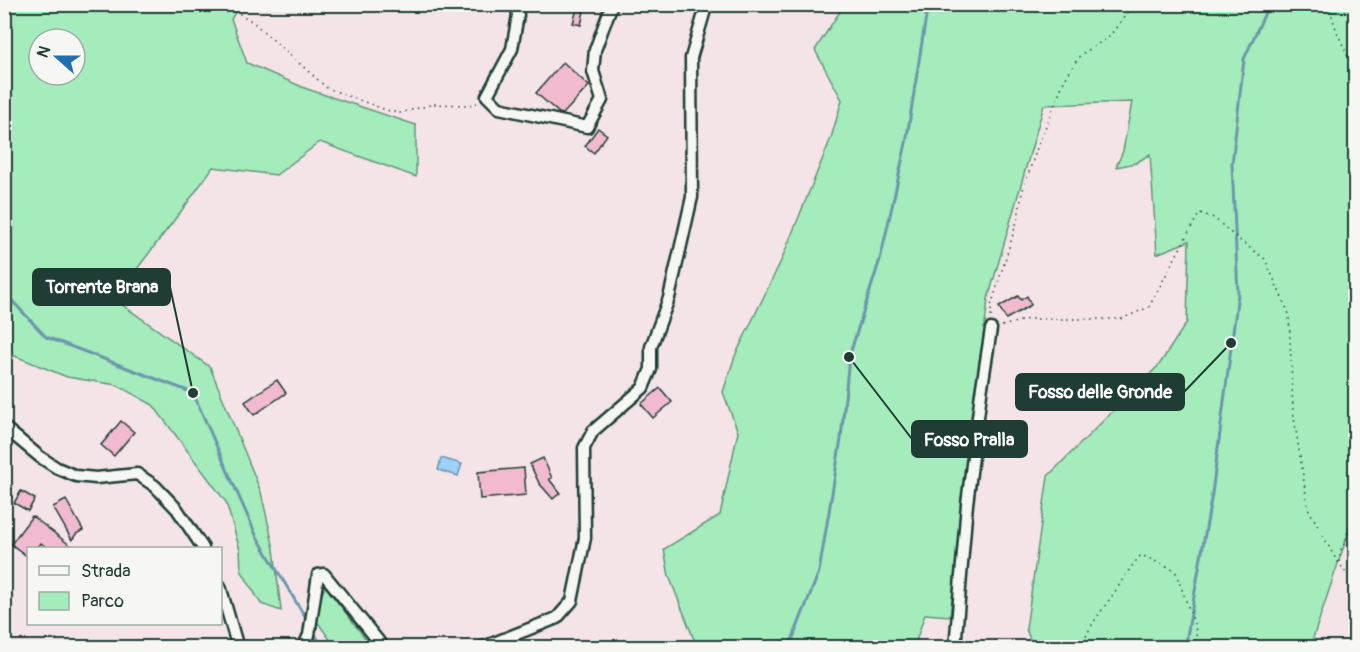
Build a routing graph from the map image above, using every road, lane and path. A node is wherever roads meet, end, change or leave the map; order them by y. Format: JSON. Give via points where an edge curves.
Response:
{"nodes":[{"id":1,"x":224,"y":4,"type":"edge"},
{"id":2,"x":516,"y":4,"type":"edge"},
{"id":3,"x":612,"y":4,"type":"edge"},
{"id":4,"x":708,"y":4,"type":"edge"},
{"id":5,"x":1134,"y":4,"type":"edge"},
{"id":6,"x":1328,"y":4,"type":"edge"},
{"id":7,"x":1352,"y":4,"type":"edge"},
{"id":8,"x":1356,"y":15,"type":"edge"},
{"id":9,"x":1356,"y":74,"type":"edge"},
{"id":10,"x":489,"y":99,"type":"junction"},
{"id":11,"x":991,"y":329,"type":"junction"},
{"id":12,"x":4,"y":427,"type":"edge"},
{"id":13,"x":1356,"y":500,"type":"edge"},
{"id":14,"x":202,"y":547,"type":"edge"},
{"id":15,"x":1339,"y":562,"type":"dead end"},
{"id":16,"x":1356,"y":577,"type":"edge"},
{"id":17,"x":222,"y":593,"type":"edge"},
{"id":18,"x":238,"y":648,"type":"edge"},
{"id":19,"x":303,"y":648,"type":"edge"},
{"id":20,"x":384,"y":648,"type":"edge"},
{"id":21,"x":481,"y":648,"type":"edge"},
{"id":22,"x":955,"y":648,"type":"edge"},
{"id":23,"x":1082,"y":648,"type":"edge"},
{"id":24,"x":1198,"y":648,"type":"edge"}],
"edges":[{"from":1,"to":10,"type":"path","via":[[253,22],[327,88],[386,110],[400,112],[434,104],[469,105]]},
{"from":2,"to":10,"type":"street","via":[[512,49],[487,96]]},
{"from":3,"to":10,"type":"street","via":[[595,50],[593,71],[602,100],[587,127],[499,108]]},
{"from":4,"to":21,"type":"street","via":[[691,58],[692,197],[669,298],[651,347],[651,369],[643,388],[593,431],[584,448],[585,538],[572,601],[557,618]]},
{"from":5,"to":11,"type":"path","via":[[1109,37],[1080,56],[1064,81],[1022,194],[991,306]]},
{"from":6,"to":9,"type":"path"},
{"from":7,"to":8,"type":"path"},
{"from":11,"to":16,"type":"path","via":[[1028,319],[1121,318],[1149,307],[1200,213],[1214,218],[1265,259],[1289,314],[1293,411],[1308,508],[1334,556],[1346,573]]},
{"from":11,"to":22,"type":"street","via":[[967,504]]},
{"from":12,"to":14,"type":"street","via":[[40,457],[76,476],[137,474],[177,508]]},
{"from":13,"to":15,"type":"path"},
{"from":17,"to":18,"type":"street"},
{"from":19,"to":20,"type":"street","via":[[309,635],[318,575],[324,574]]},
{"from":23,"to":24,"type":"path","via":[[1098,614],[1141,555],[1175,570],[1195,627]]}]}
